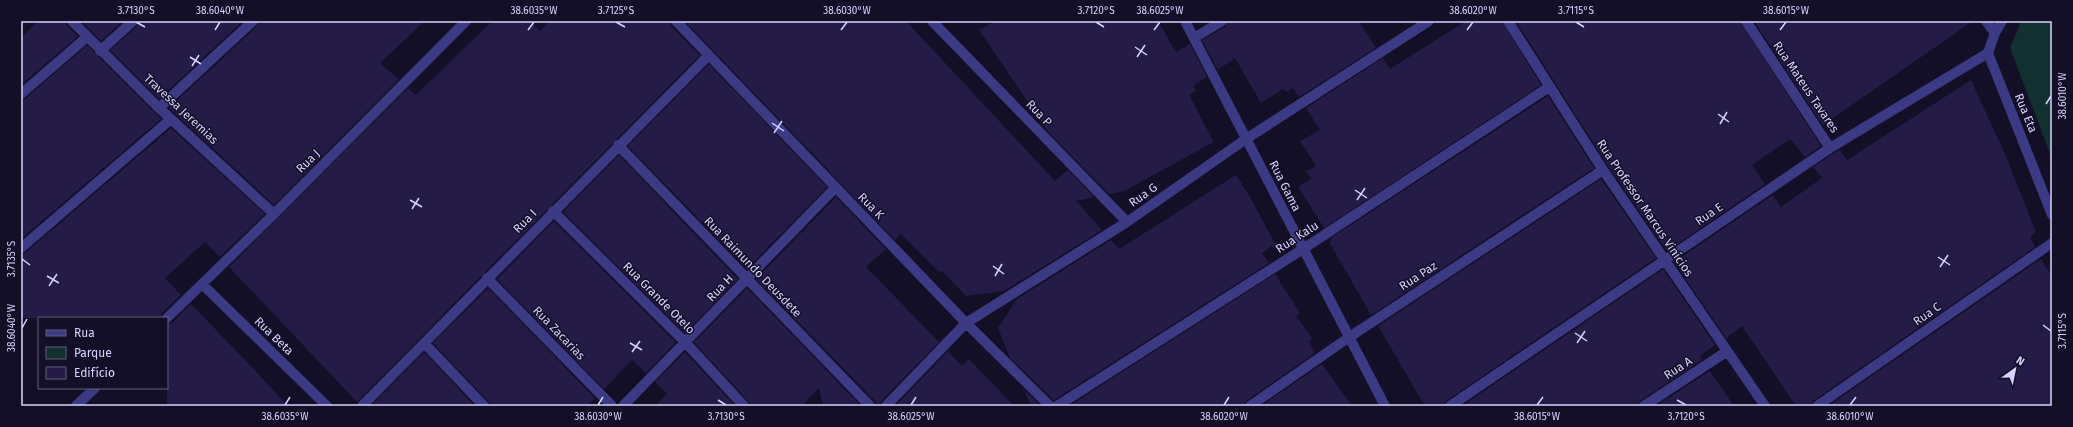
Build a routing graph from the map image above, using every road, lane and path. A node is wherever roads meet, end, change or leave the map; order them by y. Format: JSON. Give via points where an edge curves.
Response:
{"nodes":[{"id":1,"x":72,"y":21,"type":"edge"},
{"id":2,"x":133,"y":21,"type":"edge"},
{"id":3,"x":253,"y":21,"type":"edge"},
{"id":4,"x":466,"y":21,"type":"edge"},
{"id":5,"x":676,"y":21,"type":"edge"},
{"id":6,"x":932,"y":21,"type":"edge"},
{"id":7,"x":1185,"y":21,"type":"edge"},
{"id":8,"x":1222,"y":21,"type":"edge"},
{"id":9,"x":1429,"y":21,"type":"edge"},
{"id":10,"x":1508,"y":21,"type":"edge"},
{"id":11,"x":1746,"y":21,"type":"edge"},
{"id":12,"x":1986,"y":21,"type":"edge"},
{"id":13,"x":2002,"y":21,"type":"edge"},
{"id":14,"x":1994,"y":33,"type":"junction"},
{"id":15,"x":87,"y":37,"type":"junction"},
{"id":16,"x":1194,"y":38,"type":"junction"},
{"id":17,"x":100,"y":51,"type":"junction"},
{"id":18,"x":1988,"y":52,"type":"junction"},
{"id":19,"x":709,"y":55,"type":"junction"},
{"id":20,"x":1550,"y":87,"type":"junction"},
{"id":21,"x":21,"y":94,"type":"edge"},
{"id":22,"x":159,"y":108,"type":"junction"},
{"id":23,"x":171,"y":119,"type":"junction"},
{"id":24,"x":1246,"y":140,"type":"junction"},
{"id":25,"x":618,"y":145,"type":"junction"},
{"id":26,"x":1830,"y":148,"type":"junction"},
{"id":27,"x":1603,"y":170,"type":"junction"},
{"id":28,"x":835,"y":188,"type":"junction"},
{"id":29,"x":553,"y":210,"type":"junction"},
{"id":30,"x":274,"y":214,"type":"junction"},
{"id":31,"x":2052,"y":215,"type":"edge"},
{"id":32,"x":1127,"y":222,"type":"junction"},
{"id":33,"x":2052,"y":243,"type":"edge"},
{"id":34,"x":21,"y":248,"type":"edge"},
{"id":35,"x":1303,"y":249,"type":"junction"},
{"id":36,"x":1664,"y":260,"type":"junction"},
{"id":37,"x":487,"y":278,"type":"junction"},
{"id":38,"x":747,"y":279,"type":"junction"},
{"id":39,"x":202,"y":284,"type":"junction"},
{"id":40,"x":168,"y":317,"type":"edge"},
{"id":41,"x":966,"y":323,"type":"junction"},
{"id":42,"x":1348,"y":338,"type":"junction"},
{"id":43,"x":685,"y":342,"type":"junction"},
{"id":44,"x":424,"y":343,"type":"junction"},
{"id":45,"x":1726,"y":352,"type":"junction"},
{"id":46,"x":94,"y":389,"type":"edge"},
{"id":47,"x":76,"y":406,"type":"edge"},
{"id":48,"x":327,"y":406,"type":"edge"},
{"id":49,"x":362,"y":406,"type":"edge"},
{"id":50,"x":484,"y":406,"type":"edge"},
{"id":51,"x":612,"y":406,"type":"edge"},
{"id":52,"x":623,"y":406,"type":"edge"},
{"id":53,"x":744,"y":406,"type":"edge"},
{"id":54,"x":870,"y":406,"type":"edge"},
{"id":55,"x":886,"y":406,"type":"edge"},
{"id":56,"x":1050,"y":406,"type":"edge"},
{"id":57,"x":1056,"y":406,"type":"edge"},
{"id":58,"x":1250,"y":406,"type":"edge"},
{"id":59,"x":1385,"y":406,"type":"edge"},
{"id":60,"x":1450,"y":406,"type":"edge"},
{"id":61,"x":1644,"y":406,"type":"edge"},
{"id":62,"x":1765,"y":406,"type":"edge"},
{"id":63,"x":1817,"y":406,"type":"edge"}],
"edges":[{"from":1,"to":15,"type":"street","name":"Travessa Jeremias"},
{"from":2,"to":17,"type":"street"},
{"from":3,"to":22,"type":"street"},
{"from":4,"to":30,"type":"street","name":"Rua J"},
{"from":5,"to":19,"type":"street","name":"Rua K"},
{"from":6,"to":32,"type":"street","name":"Rua P"},
{"from":7,"to":16,"type":"street","name":"Rua Gama"},
{"from":8,"to":16,"type":"street"},
{"from":9,"to":24,"type":"street","name":"Rua G"},
{"from":10,"to":20,"type":"street","name":"Rua Professor Marcus Vinícios"},
{"from":11,"to":26,"type":"street","name":"Rua Mateus Tavares"},
{"from":12,"to":14,"type":"street"},
{"from":13,"to":14,"type":"street"},
{"from":14,"to":18,"type":"street"},
{"from":15,"to":17,"type":"street","name":"Travessa Jeremias"},
{"from":15,"to":21,"type":"street"},
{"from":16,"to":24,"type":"street","name":"Rua Gama"},
{"from":17,"to":22,"type":"street","name":"Travessa Jeremias"},
{"from":18,"to":26,"type":"street","name":"Rua E"},
{"from":18,"to":31,"type":"street","name":"Rua Eta"},
{"from":19,"to":25,"type":"street","name":"Rua I"},
{"from":19,"to":28,"type":"street","name":"Rua K"},
{"from":20,"to":27,"type":"street","name":"Rua Professor Marcus Vinícios"},
{"from":20,"to":35,"type":"street","name":"Rua Kalu"},
{"from":22,"to":23,"type":"street","name":"Travessa Jeremias"},
{"from":23,"to":30,"type":"street","name":"Travessa Jeremias"},
{"from":23,"to":34,"type":"street"},
{"from":24,"to":32,"type":"street","name":"Rua G"},
{"from":24,"to":35,"type":"street","name":"Rua Gama"},
{"from":25,"to":29,"type":"street","name":"Rua I"},
{"from":25,"to":38,"type":"street","name":"Rua Raimundo Deusdete"},
{"from":26,"to":36,"type":"street","name":"Rua E"},
{"from":27,"to":36,"type":"street","name":"Rua Professor Marcus Vinícios"},
{"from":27,"to":42,"type":"street","name":"Rua Paz"},
{"from":28,"to":38,"type":"street","name":"Rua H"},
{"from":28,"to":41,"type":"street","name":"Rua K"},
{"from":29,"to":37,"type":"street","name":"Rua I"},
{"from":29,"to":43,"type":"street","name":"Rua Grande Otelo"},
{"from":30,"to":39,"type":"street","name":"Rua J"},
{"from":32,"to":41,"type":"street","name":"Rua G"},
{"from":33,"to":63,"type":"street","name":"Rua C"},
{"from":35,"to":42,"type":"street","name":"Rua Gama"},
{"from":35,"to":57,"type":"street","name":"Rua Kalu"},
{"from":36,"to":45,"type":"street","name":"Rua Professor Marcus Vinícios"},
{"from":36,"to":60,"type":"street","name":"Rua E"},
{"from":37,"to":44,"type":"street","name":"Rua I"},
{"from":37,"to":51,"type":"street","name":"Rua Zacarias"},
{"from":38,"to":43,"type":"street","name":"Rua H"},
{"from":38,"to":54,"type":"street","name":"Rua Raimundo Deusdete"},
{"from":39,"to":40,"type":"street","name":"Rua J"},
{"from":39,"to":48,"type":"street","name":"Rua Beta"},
{"from":41,"to":55,"type":"street","name":"Rua G"},
{"from":41,"to":56,"type":"street","name":"Rua K"},
{"from":42,"to":58,"type":"street","name":"Rua Paz"},
{"from":42,"to":59,"type":"street","name":"Rua Gama"},
{"from":43,"to":52,"type":"street","name":"Rua H"},
{"from":43,"to":53,"type":"street","name":"Rua Grande Otelo"},
{"from":44,"to":49,"type":"street","name":"Rua I"},
{"from":44,"to":50,"type":"street"},
{"from":45,"to":61,"type":"street","name":"Rua A"},
{"from":45,"to":62,"type":"street","name":"Rua Professor Marcus Vinícios"},
{"from":46,"to":47,"type":"street"}]}
